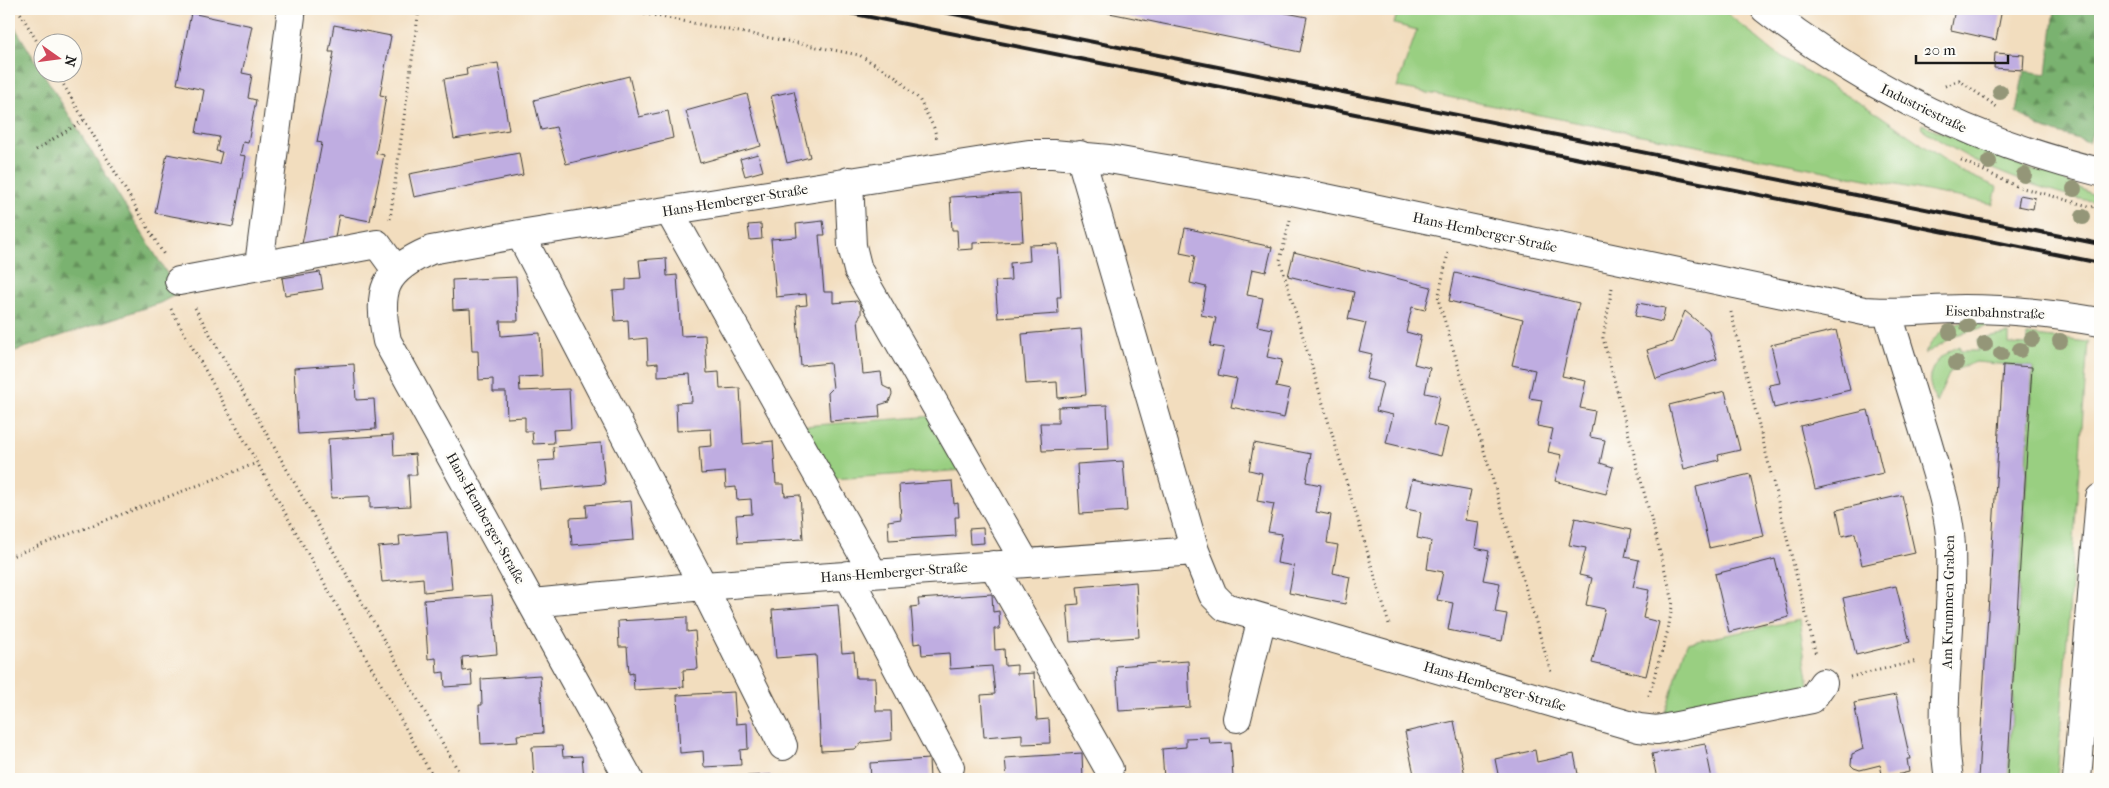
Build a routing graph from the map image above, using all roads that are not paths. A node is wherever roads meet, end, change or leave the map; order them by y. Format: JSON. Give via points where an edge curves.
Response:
{"nodes":[{"id":1,"x":1765,"y":9,"type":"edge"},
{"id":2,"x":291,"y":16,"type":"dead end"},
{"id":3,"x":1080,"y":155,"type":"junction"},
{"id":4,"x":2100,"y":172,"type":"edge"},
{"id":5,"x":849,"y":181,"type":"junction"},
{"id":6,"x":669,"y":211,"type":"junction"},
{"id":7,"x":520,"y":234,"type":"junction"},
{"id":8,"x":259,"y":265,"type":"junction"},
{"id":9,"x":396,"y":270,"type":"junction"},
{"id":10,"x":180,"y":281,"type":"road end"},
{"id":11,"x":1888,"y":314,"type":"junction"},
{"id":12,"x":2100,"y":322,"type":"edge"},
{"id":13,"x":2100,"y":498,"type":"edge"},
{"id":14,"x":1195,"y":551,"type":"junction"},
{"id":15,"x":1025,"y":562,"type":"junction"},
{"id":16,"x":993,"y":565,"type":"junction"},
{"id":17,"x":860,"y":574,"type":"junction"},
{"id":18,"x":703,"y":586,"type":"junction"},
{"id":19,"x":533,"y":603,"type":"junction"},
{"id":20,"x":1262,"y":618,"type":"junction"},
{"id":21,"x":1823,"y":683,"type":"road end"},
{"id":22,"x":1237,"y":718,"type":"dead end"},
{"id":23,"x":783,"y":746,"type":"dead end"},
{"id":24,"x":950,"y":767,"type":"dead end"},
{"id":25,"x":1109,"y":769,"type":"dead end"},
{"id":26,"x":629,"y":779,"type":"edge"},
{"id":27,"x":1949,"y":779,"type":"edge"},
{"id":28,"x":2077,"y":779,"type":"edge"}],
"edges":[{"from":1,"to":4,"type":"street","name":"Industriestraße","via":[[1859,74],[1919,108],[1974,133]]},
{"from":2,"to":8,"type":"street"},
{"from":3,"to":5,"type":"street","name":"Hans-Hemberger-Straße","via":[[1028,154]]},
{"from":3,"to":11,"type":"street","name":"Hans-Hemberger-Straße","via":[[1296,192],[1836,307]]},
{"from":3,"to":14,"type":"street","name":"Hans-Hemberger-Straße"},
{"from":5,"to":6,"type":"street","name":"Hans-Hemberger-Straße"},
{"from":5,"to":15,"type":"street","via":[[852,246],[858,270]]},
{"from":6,"to":7,"type":"street","name":"Hans-Hemberger-Straße"},
{"from":6,"to":17,"type":"street"},
{"from":7,"to":9,"type":"street","name":"Hans-Hemberger-Straße","via":[[431,250],[407,260]]},
{"from":7,"to":18,"type":"street"},
{"from":8,"to":9,"type":"street","via":[[377,244]]},
{"from":8,"to":10,"type":"street"},
{"from":9,"to":19,"type":"street","name":"Hans-Hemberger-Straße","via":[[381,303],[387,341]]},
{"from":11,"to":12,"type":"street","name":"Eisenbahnstraße","via":[[1999,310]]},
{"from":11,"to":27,"type":"street","name":"Am Krummen Graben","via":[[1948,518],[1951,548],[1949,654],[1944,728]]},
{"from":13,"to":28,"type":"street"},
{"from":14,"to":15,"type":"street","name":"Hans-Hemberger-Straße"},
{"from":14,"to":20,"type":"street","name":"Hans-Hemberger-Straße","via":[[1213,595],[1225,607]]},
{"from":15,"to":16,"type":"street","name":"Hans-Hemberger-Straße"},
{"from":16,"to":17,"type":"street","name":"Hans-Hemberger-Straße"},
{"from":16,"to":25,"type":"street"},
{"from":17,"to":18,"type":"street","name":"Hans-Hemberger-Straße"},
{"from":17,"to":24,"type":"street"},
{"from":18,"to":19,"type":"street","name":"Hans-Hemberger-Straße"},
{"from":18,"to":23,"type":"street"},
{"from":19,"to":26,"type":"street","name":"Hans-Hemberger-Straße"},
{"from":20,"to":21,"type":"street","name":"Hans-Hemberger-Straße","via":[[1639,728],[1658,730],[1812,699]]},
{"from":20,"to":22,"type":"street"}]}
